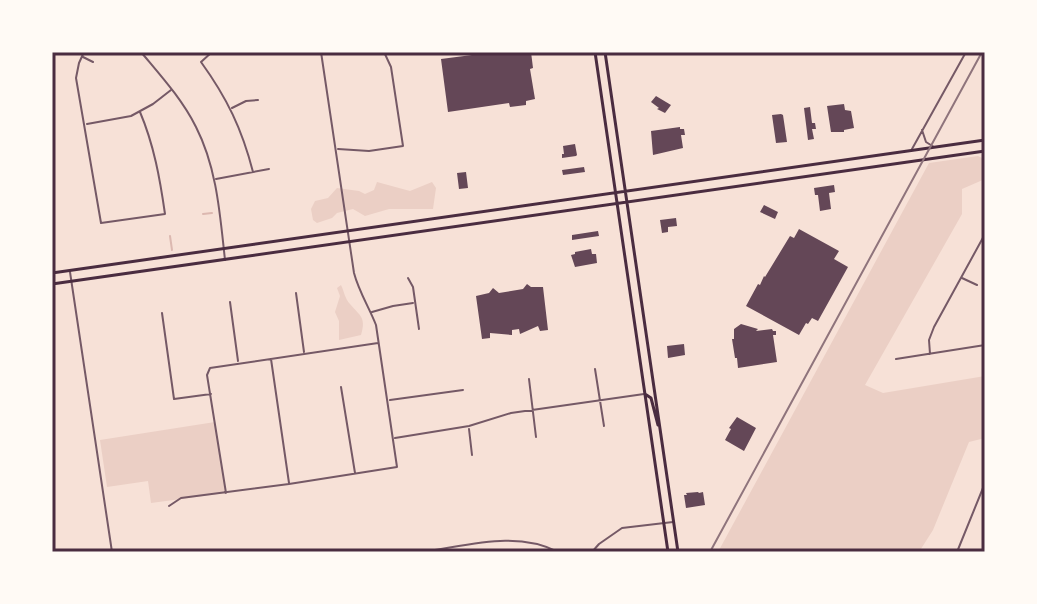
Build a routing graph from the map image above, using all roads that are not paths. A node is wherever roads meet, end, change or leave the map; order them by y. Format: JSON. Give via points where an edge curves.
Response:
{"nodes":[{"id":1,"x":141,"y":52,"type":"edge"},
{"id":2,"x":151,"y":52,"type":"edge"},
{"id":3,"x":212,"y":52,"type":"edge"},
{"id":4,"x":321,"y":52,"type":"edge"},
{"id":5,"x":384,"y":52,"type":"edge"},
{"id":6,"x":595,"y":52,"type":"edge"},
{"id":7,"x":605,"y":52,"type":"edge"},
{"id":8,"x":966,"y":52,"type":"edge"},
{"id":9,"x":83,"y":54,"type":"edge"},
{"id":10,"x":145,"y":57,"type":"junction"},
{"id":11,"x":93,"y":62,"type":"dead end"},
{"id":12,"x":172,"y":89,"type":"junction"},
{"id":13,"x":612,"y":94,"type":"junction"},
{"id":14,"x":601,"y":96,"type":"junction"},
{"id":15,"x":258,"y":100,"type":"dead end"},
{"id":16,"x":231,"y":108,"type":"junction"},
{"id":17,"x":140,"y":112,"type":"junction"},
{"id":18,"x":84,"y":125,"type":"junction"},
{"id":19,"x":922,"y":130,"type":"junction"},
{"id":20,"x":985,"y":141,"type":"edge"},
{"id":21,"x":935,"y":147,"type":"junction"},
{"id":22,"x":335,"y":149,"type":"junction"},
{"id":23,"x":912,"y":151,"type":"junction"},
{"id":24,"x":985,"y":151,"type":"edge"},
{"id":25,"x":891,"y":153,"type":"junction"},
{"id":26,"x":893,"y":164,"type":"junction"},
{"id":27,"x":269,"y":169,"type":"dead end"},
{"id":28,"x":777,"y":170,"type":"junction"},
{"id":29,"x":253,"y":172,"type":"junction"},
{"id":30,"x":214,"y":180,"type":"junction"},
{"id":31,"x":778,"y":180,"type":"junction"},
{"id":32,"x":626,"y":191,"type":"junction"},
{"id":33,"x":614,"y":193,"type":"junction"},
{"id":34,"x":628,"y":203,"type":"junction"},
{"id":35,"x":616,"y":205,"type":"junction"},
{"id":36,"x":495,"y":210,"type":"junction"},
{"id":37,"x":496,"y":221,"type":"junction"},
{"id":38,"x":347,"y":231,"type":"junction"},
{"id":39,"x":985,"y":234,"type":"edge"},
{"id":40,"x":349,"y":241,"type":"junction"},
{"id":41,"x":224,"y":248,"type":"junction"},
{"id":42,"x":225,"y":260,"type":"junction"},
{"id":43,"x":70,"y":271,"type":"junction"},
{"id":44,"x":52,"y":273,"type":"edge"},
{"id":45,"x":961,"y":277,"type":"junction"},
{"id":46,"x":408,"y":278,"type":"dead end"},
{"id":47,"x":71,"y":281,"type":"junction"},
{"id":48,"x":52,"y":284,"type":"edge"},
{"id":49,"x":977,"y":285,"type":"dead end"},
{"id":50,"x":296,"y":293,"type":"dead end"},
{"id":51,"x":230,"y":302,"type":"dead end"},
{"id":52,"x":415,"y":303,"type":"junction"},
{"id":53,"x":162,"y":313,"type":"dead end"},
{"id":54,"x":371,"y":313,"type":"junction"},
{"id":55,"x":645,"y":325,"type":"junction"},
{"id":56,"x":634,"y":327,"type":"junction"},
{"id":57,"x":419,"y":329,"type":"dead end"},
{"id":58,"x":379,"y":342,"type":"junction"},
{"id":59,"x":985,"y":345,"type":"edge"},
{"id":60,"x":305,"y":353,"type":"junction"},
{"id":61,"x":930,"y":354,"type":"junction"},
{"id":62,"x":271,"y":358,"type":"junction"},
{"id":63,"x":896,"y":359,"type":"dead end"},
{"id":64,"x":238,"y":363,"type":"junction"},
{"id":65,"x":595,"y":369,"type":"dead end"},
{"id":66,"x":529,"y":379,"type":"dead end"},
{"id":67,"x":341,"y":387,"type":"dead end"},
{"id":68,"x":463,"y":390,"type":"dead end"},
{"id":69,"x":211,"y":394,"type":"junction"},
{"id":70,"x":645,"y":394,"type":"junction"},
{"id":71,"x":389,"y":400,"type":"junction"},
{"id":72,"x":599,"y":401,"type":"junction"},
{"id":73,"x":533,"y":410,"type":"junction"},
{"id":74,"x":469,"y":426,"type":"junction"},
{"id":75,"x":604,"y":426,"type":"dead end"},
{"id":76,"x":661,"y":432,"type":"junction"},
{"id":77,"x":536,"y":437,"type":"dead end"},
{"id":78,"x":394,"y":438,"type":"junction"},
{"id":79,"x":472,"y":455,"type":"dead end"},
{"id":80,"x":355,"y":474,"type":"junction"},
{"id":81,"x":667,"y":474,"type":"junction"},
{"id":82,"x":657,"y":476,"type":"junction"},
{"id":83,"x":985,"y":483,"type":"edge"},
{"id":84,"x":289,"y":484,"type":"junction"},
{"id":85,"x":226,"y":493,"type":"junction"},
{"id":86,"x":169,"y":506,"type":"dead end"},
{"id":87,"x":674,"y":522,"type":"junction"},
{"id":88,"x":664,"y":523,"type":"junction"},
{"id":89,"x":112,"y":552,"type":"edge"},
{"id":90,"x":422,"y":552,"type":"edge"},
{"id":91,"x":427,"y":552,"type":"edge"},
{"id":92,"x":558,"y":552,"type":"edge"},
{"id":93,"x":592,"y":552,"type":"edge"},
{"id":94,"x":668,"y":552,"type":"edge"},
{"id":95,"x":678,"y":552,"type":"edge"},
{"id":96,"x":957,"y":552,"type":"edge"}],
"edges":[{"from":1,"to":10,"type":"street"},
{"from":2,"to":10,"type":"street"},
{"from":3,"to":16,"type":"street","via":[[201,62]]},
{"from":4,"to":22,"type":"street"},
{"from":5,"to":22,"type":"street","via":[[403,146]]},
{"from":6,"to":14,"type":"main road"},
{"from":7,"to":13,"type":"main road"},
{"from":8,"to":19,"type":"street"},
{"from":9,"to":11,"type":"street"},
{"from":9,"to":18,"type":"street","via":[[76,78]]},
{"from":10,"to":12,"type":"street"},
{"from":12,"to":17,"type":"street"},
{"from":12,"to":30,"type":"street","via":[[196,126]]},
{"from":13,"to":14,"type":"main road"},
{"from":13,"to":32,"type":"main road"},
{"from":14,"to":33,"type":"main road"},
{"from":15,"to":16,"type":"street"},
{"from":16,"to":29,"type":"street"},
{"from":17,"to":18,"type":"street"},
{"from":17,"to":18,"type":"street","via":[[150,135],[165,214],[101,223]]},
{"from":19,"to":21,"type":"street","via":[[926,142]]},
{"from":19,"to":23,"type":"street"},
{"from":20,"to":21,"type":"main road"},
{"from":21,"to":23,"type":"main road"},
{"from":22,"to":38,"type":"street"},
{"from":23,"to":25,"type":"main road"},
{"from":24,"to":26,"type":"main road"},
{"from":25,"to":26,"type":"main road"},
{"from":25,"to":28,"type":"main road"},
{"from":26,"to":31,"type":"main road"},
{"from":27,"to":29,"type":"street"},
{"from":28,"to":31,"type":"main road"},
{"from":28,"to":32,"type":"main road"},
{"from":29,"to":30,"type":"street"},
{"from":30,"to":41,"type":"street"},
{"from":31,"to":34,"type":"main road"},
{"from":32,"to":33,"type":"main road"},
{"from":32,"to":34,"type":"main road"},
{"from":33,"to":35,"type":"main road"},
{"from":33,"to":36,"type":"main road"},
{"from":34,"to":35,"type":"main road"},
{"from":34,"to":55,"type":"main road"},
{"from":35,"to":37,"type":"main road"},
{"from":35,"to":56,"type":"main road"},
{"from":36,"to":37,"type":"main road"},
{"from":36,"to":38,"type":"main road"},
{"from":37,"to":40,"type":"main road"},
{"from":38,"to":40,"type":"street"},
{"from":38,"to":41,"type":"main road"},
{"from":39,"to":45,"type":"street"},
{"from":40,"to":42,"type":"main road"},
{"from":40,"to":54,"type":"street","via":[[359,290]]},
{"from":41,"to":42,"type":"street"},
{"from":41,"to":43,"type":"main road"},
{"from":42,"to":47,"type":"main road"},
{"from":43,"to":44,"type":"main road"},
{"from":43,"to":47,"type":"street"},
{"from":45,"to":49,"type":"street"},
{"from":45,"to":61,"type":"street","via":[[934,327]]},
{"from":46,"to":52,"type":"street"},
{"from":47,"to":48,"type":"main road"},
{"from":47,"to":89,"type":"street"},
{"from":50,"to":60,"type":"street"},
{"from":51,"to":64,"type":"street"},
{"from":52,"to":54,"type":"street"},
{"from":52,"to":57,"type":"street"},
{"from":53,"to":69,"type":"street","via":[[174,399]]},
{"from":54,"to":58,"type":"street"},
{"from":55,"to":56,"type":"main road"},
{"from":55,"to":76,"type":"main road"},
{"from":56,"to":70,"type":"main road"},
{"from":58,"to":60,"type":"street"},
{"from":58,"to":71,"type":"street"},
{"from":59,"to":61,"type":"street"},
{"from":60,"to":62,"type":"street"},
{"from":61,"to":63,"type":"street"},
{"from":62,"to":64,"type":"street"},
{"from":62,"to":84,"type":"street"},
{"from":64,"to":69,"type":"street","via":[[210,368]]},
{"from":65,"to":72,"type":"street"},
{"from":66,"to":73,"type":"street"},
{"from":67,"to":80,"type":"street"},
{"from":68,"to":71,"type":"street"},
{"from":69,"to":85,"type":"street"},
{"from":70,"to":72,"type":"street"},
{"from":70,"to":76,"type":"main road"},
{"from":70,"to":82,"type":"main road"},
{"from":71,"to":78,"type":"street"},
{"from":72,"to":73,"type":"street"},
{"from":72,"to":75,"type":"street"},
{"from":73,"to":74,"type":"street"},
{"from":73,"to":77,"type":"street"},
{"from":74,"to":78,"type":"street"},
{"from":74,"to":79,"type":"street"},
{"from":76,"to":81,"type":"main road"},
{"from":78,"to":80,"type":"street","via":[[397,467]]},
{"from":80,"to":84,"type":"street"},
{"from":81,"to":82,"type":"main road"},
{"from":81,"to":87,"type":"main road"},
{"from":82,"to":88,"type":"main road"},
{"from":83,"to":96,"type":"street"},
{"from":84,"to":85,"type":"street"},
{"from":85,"to":86,"type":"street","via":[[181,498]]},
{"from":87,"to":88,"type":"street"},
{"from":87,"to":95,"type":"main road"},
{"from":88,"to":93,"type":"street","via":[[622,528]]},
{"from":88,"to":94,"type":"main road"},
{"from":90,"to":91,"type":"street"},
{"from":91,"to":92,"type":"street","via":[[507,540],[540,543]]}]}
